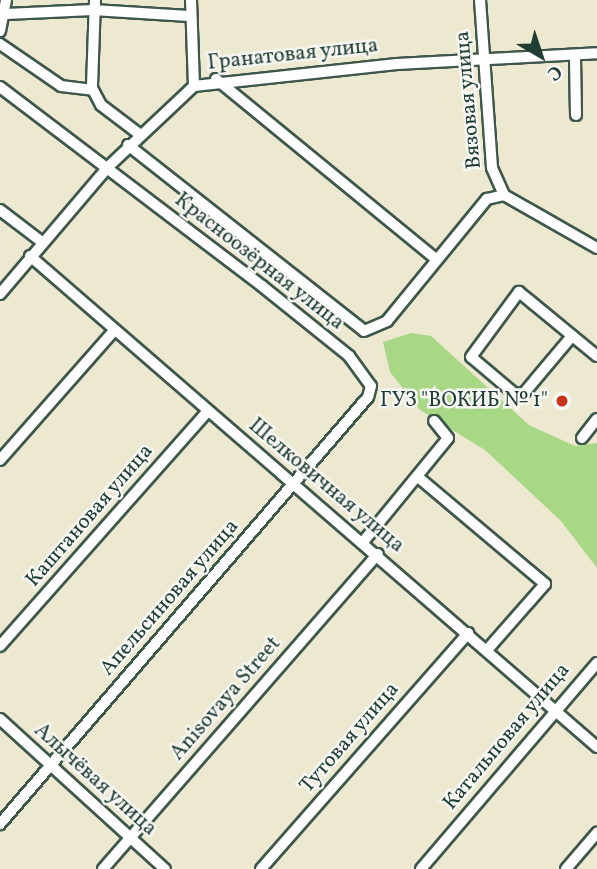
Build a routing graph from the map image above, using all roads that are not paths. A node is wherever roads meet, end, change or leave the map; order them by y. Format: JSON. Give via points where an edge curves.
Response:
{"nodes":[{"id":1,"x":6,"y":0,"type":"edge"},
{"id":2,"x":191,"y":0,"type":"edge"},
{"id":3,"x":480,"y":0,"type":"edge"},
{"id":4,"x":94,"y":5,"type":"edge"},
{"id":5,"x":6,"y":14,"type":"junction"},
{"id":6,"x":189,"y":16,"type":"junction"},
{"id":7,"x":0,"y":31,"type":"edge"},
{"id":8,"x":0,"y":44,"type":"edge"},
{"id":9,"x":597,"y":53,"type":"edge"},
{"id":10,"x":575,"y":58,"type":"junction"},
{"id":11,"x":486,"y":59,"type":"junction"},
{"id":12,"x":216,"y":79,"type":"junction"},
{"id":13,"x":194,"y":86,"type":"junction"},
{"id":14,"x":0,"y":87,"type":"edge"},
{"id":15,"x":93,"y":90,"type":"junction"},
{"id":16,"x":576,"y":115,"type":"dead end"},
{"id":17,"x":139,"y":134,"type":"junction"},
{"id":18,"x":128,"y":145,"type":"junction"},
{"id":19,"x":108,"y":167,"type":"junction"},
{"id":20,"x":504,"y":195,"type":"junction"},
{"id":21,"x":0,"y":210,"type":"edge"},
{"id":22,"x":42,"y":242,"type":"junction"},
{"id":23,"x":597,"y":248,"type":"edge"},
{"id":24,"x":30,"y":256,"type":"junction"},
{"id":25,"x":435,"y":258,"type":"junction"},
{"id":26,"x":0,"y":294,"type":"edge"},
{"id":27,"x":112,"y":333,"type":"junction"},
{"id":28,"x":572,"y":336,"type":"junction"},
{"id":29,"x":597,"y":356,"type":"edge"},
{"id":30,"x":368,"y":397,"type":"joint"},
{"id":31,"x":208,"y":411,"type":"junction"},
{"id":32,"x":597,"y":418,"type":"edge"},
{"id":33,"x":434,"y":421,"type":"dead end"},
{"id":34,"x":582,"y":438,"type":"dead end"},
{"id":35,"x":0,"y":460,"type":"edge"},
{"id":36,"x":418,"y":477,"type":"junction"},
{"id":37,"x":293,"y":485,"type":"junction"},
{"id":38,"x":363,"y":542,"type":"junction"},
{"id":39,"x":378,"y":554,"type":"junction"},
{"id":40,"x":468,"y":633,"type":"junction"},
{"id":41,"x":0,"y":646,"type":"edge"},
{"id":42,"x":487,"y":650,"type":"junction"},
{"id":43,"x":597,"y":663,"type":"edge"},
{"id":44,"x":558,"y":713,"type":"junction"},
{"id":45,"x":0,"y":719,"type":"edge"},
{"id":46,"x":597,"y":747,"type":"edge"},
{"id":47,"x":51,"y":766,"type":"junction"},
{"id":48,"x":0,"y":824,"type":"edge"},
{"id":49,"x":597,"y":833,"type":"edge"},
{"id":50,"x":130,"y":837,"type":"junction"},
{"id":51,"x":103,"y":869,"type":"edge"},
{"id":52,"x":165,"y":869,"type":"edge"},
{"id":53,"x":261,"y":869,"type":"edge"},
{"id":54,"x":421,"y":869,"type":"edge"},
{"id":55,"x":566,"y":869,"type":"edge"}],
"edges":[{"from":1,"to":5,"type":"street"},
{"from":2,"to":6,"type":"street"},
{"from":3,"to":11,"type":"street","name":"Вязовая улица"},
{"from":4,"to":5,"type":"street"},
{"from":4,"to":6,"type":"street"},
{"from":4,"to":15,"type":"street"},
{"from":5,"to":7,"type":"street"},
{"from":6,"to":13,"type":"street"},
{"from":8,"to":15,"type":"street","via":[[61,86]]},
{"from":9,"to":10,"type":"street","name":"Гранатовая улица"},
{"from":10,"to":11,"type":"street","name":"Гранатовая улица"},
{"from":10,"to":16,"type":"street"},
{"from":11,"to":12,"type":"street","name":"Гранатовая улица"},
{"from":11,"to":20,"type":"street","name":"Вязовая улица","via":[[492,168]]},
{"from":12,"to":13,"type":"street","name":"Гранатовая улица"},
{"from":12,"to":25,"type":"street"},
{"from":13,"to":17,"type":"street","name":"Гранатовая улица"},
{"from":14,"to":19,"type":"street"},
{"from":15,"to":17,"type":"street","via":[[101,105]]},
{"from":17,"to":18,"type":"street","name":"Гранатовая улица"},
{"from":18,"to":19,"type":"street","name":"Гранатовая улица"},
{"from":18,"to":25,"type":"street","name":"Красноозёрная улица","via":[[364,331],[387,321]]},
{"from":19,"to":22,"type":"street","name":"Гранатовая улица"},
{"from":19,"to":30,"type":"street","name":"Красноозёрная улица","via":[[349,356],[371,386]]},
{"from":20,"to":23,"type":"street"},
{"from":20,"to":25,"type":"street","via":[[487,199]]},
{"from":21,"to":22,"type":"street"},
{"from":22,"to":24,"type":"street","name":"Гранатовая улица"},
{"from":24,"to":26,"type":"street","name":"Гранатовая улица"},
{"from":24,"to":27,"type":"street","name":"Шелковичная улица"},
{"from":27,"to":31,"type":"street","name":"Шелковичная улица"},
{"from":27,"to":35,"type":"street"},
{"from":28,"to":28,"type":"street","via":[[519,292],[471,357],[515,394],[524,393]]},
{"from":28,"to":29,"type":"street"},
{"from":30,"to":37,"type":"street","name":"Апельсиновая улица"},
{"from":31,"to":37,"type":"street","name":"Шелковичная улица"},
{"from":31,"to":41,"type":"street","name":"Каштановая улица"},
{"from":32,"to":34,"type":"street"},
{"from":33,"to":36,"type":"street","via":[[447,438]]},
{"from":36,"to":38,"type":"street"},
{"from":36,"to":42,"type":"street","via":[[545,584]]},
{"from":37,"to":38,"type":"street","name":"Шелковичная улица"},
{"from":37,"to":47,"type":"street","name":"Апельсиновая улица"},
{"from":38,"to":39,"type":"street","name":"Шелковичная улица"},
{"from":39,"to":40,"type":"street","name":"Шелковичная улица"},
{"from":39,"to":50,"type":"street","name":"Anisovaya Street"},
{"from":40,"to":42,"type":"street","name":"Шелковичная улица"},
{"from":40,"to":53,"type":"street","name":"Тутовая улица"},
{"from":42,"to":44,"type":"street","name":"Шелковичная улица"},
{"from":43,"to":44,"type":"street","name":"Катальповая улица","via":[[577,679]]},
{"from":44,"to":46,"type":"street","name":"Шелковичная улица"},
{"from":44,"to":54,"type":"street","name":"Катальповая улица"},
{"from":45,"to":47,"type":"street","name":"Алычёвая улица"},
{"from":47,"to":48,"type":"street","name":"Апельсиновая улица"},
{"from":47,"to":50,"type":"street","name":"Алычёвая улица"},
{"from":49,"to":55,"type":"street"},
{"from":50,"to":51,"type":"street","name":"Anisovaya Street"},
{"from":50,"to":52,"type":"street","name":"Алычёвая улица"}]}
